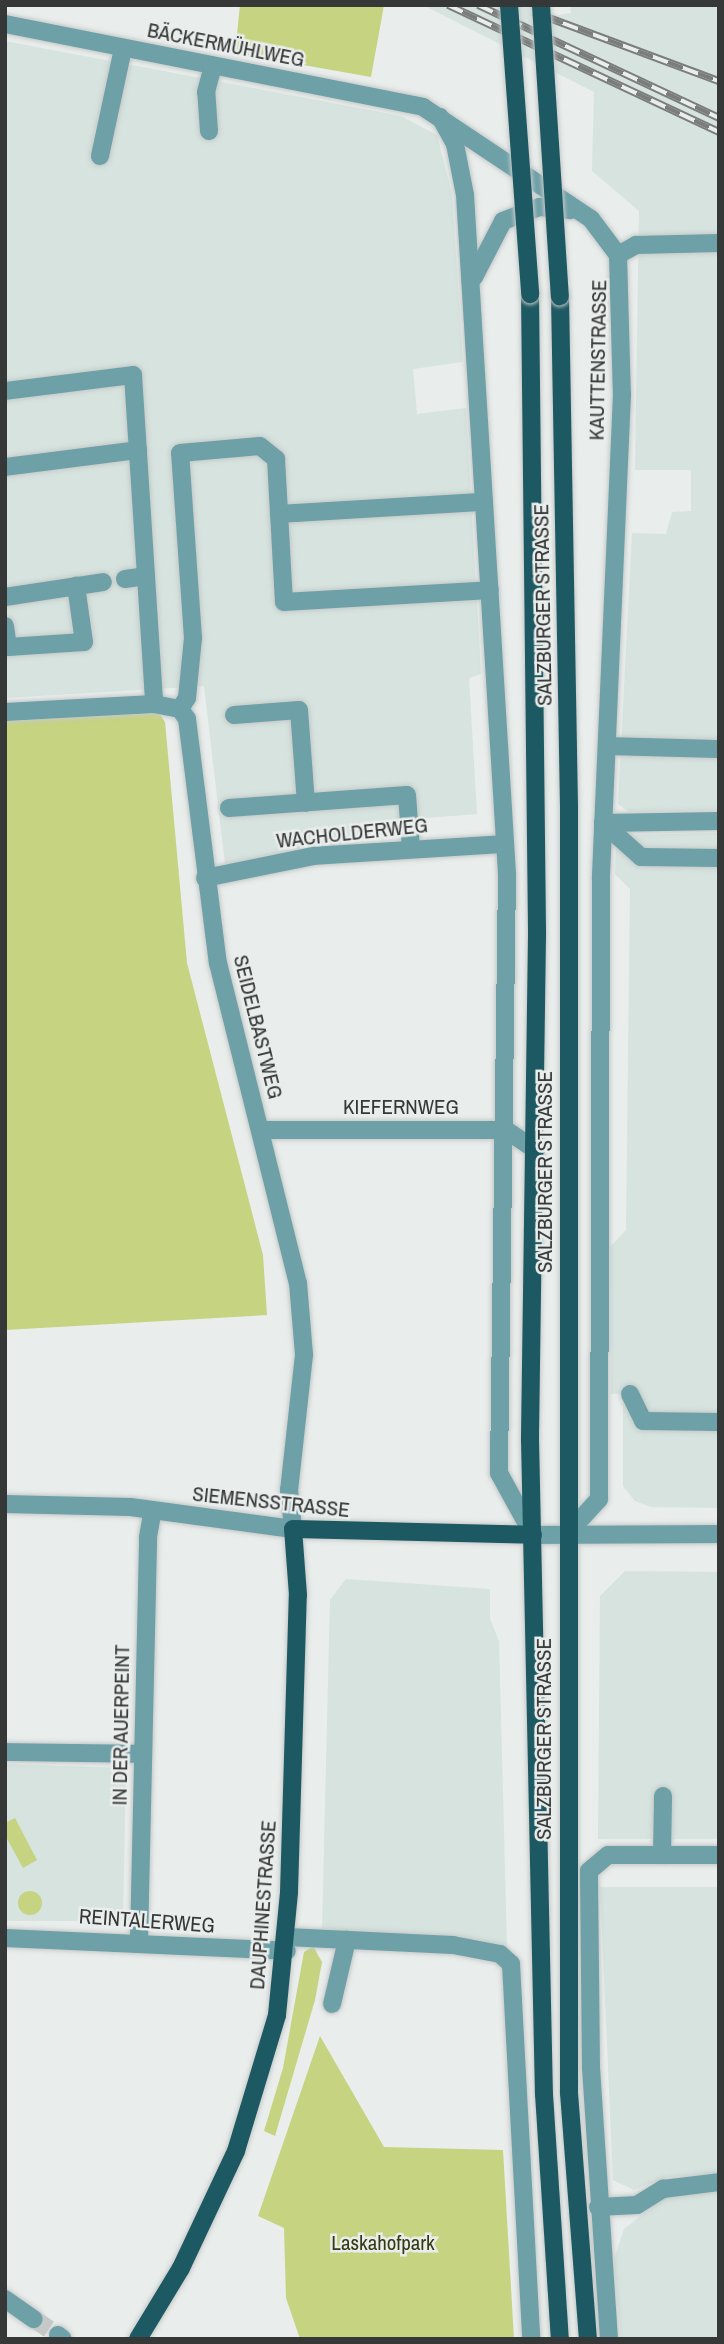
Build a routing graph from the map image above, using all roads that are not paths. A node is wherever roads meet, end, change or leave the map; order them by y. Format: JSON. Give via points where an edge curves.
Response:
{"nodes":[{"id":1,"x":509,"y":5,"type":"edge"},
{"id":2,"x":541,"y":5,"type":"edge"},
{"id":3,"x":5,"y":24,"type":"edge"},
{"id":4,"x":123,"y":49,"type":"junction"},
{"id":5,"x":213,"y":65,"type":"junction"},
{"id":6,"x":438,"y":114,"type":"junction"},
{"id":7,"x":209,"y":131,"type":"dead end"},
{"id":8,"x":100,"y":156,"type":"dead end"},
{"id":9,"x":579,"y":212,"type":"junction"},
{"id":10,"x":719,"y":243,"type":"edge"},
{"id":11,"x":618,"y":255,"type":"junction"},
{"id":12,"x":471,"y":287,"type":"junction"},
{"id":13,"x":5,"y":391,"type":"edge"},
{"id":14,"x":138,"y":450,"type":"junction"},
{"id":15,"x":5,"y":467,"type":"edge"},
{"id":16,"x":484,"y":502,"type":"junction"},
{"id":17,"x":279,"y":514,"type":"junction"},
{"id":18,"x":146,"y":576,"type":"junction"},
{"id":19,"x":125,"y":579,"type":"dead end"},
{"id":20,"x":103,"y":582,"type":"dead end"},
{"id":21,"x":76,"y":586,"type":"junction"},
{"id":22,"x":490,"y":590,"type":"junction"},
{"id":23,"x":5,"y":597,"type":"edge"},
{"id":24,"x":5,"y":626,"type":"edge"},
{"id":25,"x":154,"y":704,"type":"junction"},
{"id":26,"x":180,"y":709,"type":"junction"},
{"id":27,"x":5,"y":712,"type":"edge"},
{"id":28,"x":234,"y":715,"type":"dead end"},
{"id":29,"x":607,"y":746,"type":"junction"},
{"id":30,"x":717,"y":749,"type":"edge"},
{"id":31,"x":306,"y":803,"type":"junction"},
{"id":32,"x":229,"y":808,"type":"dead end"},
{"id":33,"x":719,"y":821,"type":"edge"},
{"id":34,"x":603,"y":823,"type":"junction"},
{"id":35,"x":505,"y":844,"type":"junction"},
{"id":36,"x":411,"y":848,"type":"junction"},
{"id":37,"x":719,"y":858,"type":"edge"},
{"id":38,"x":205,"y":878,"type":"junction"},
{"id":39,"x":260,"y":1130,"type":"junction"},
{"id":40,"x":506,"y":1130,"type":"junction"},
{"id":41,"x":536,"y":1150,"type":"junction"},
{"id":42,"x":630,"y":1394,"type":"dead end"},
{"id":43,"x":719,"y":1422,"type":"edge"},
{"id":44,"x":5,"y":1504,"type":"edge"},
{"id":45,"x":153,"y":1510,"type":"junction"},
{"id":46,"x":293,"y":1528,"type":"junction"},
{"id":47,"x":567,"y":1534,"type":"junction"},
{"id":48,"x":719,"y":1534,"type":"edge"},
{"id":49,"x":533,"y":1535,"type":"junction"},
{"id":50,"x":5,"y":1752,"type":"edge"},
{"id":51,"x":143,"y":1754,"type":"junction"},
{"id":52,"x":663,"y":1796,"type":"dead end"},
{"id":53,"x":662,"y":1855,"type":"junction"},
{"id":54,"x":719,"y":1855,"type":"edge"},
{"id":55,"x":5,"y":1938,"type":"edge"},
{"id":56,"x":139,"y":1940,"type":"junction"},
{"id":57,"x":347,"y":1940,"type":"junction"},
{"id":58,"x":287,"y":1944,"type":"junction"},
{"id":59,"x":332,"y":2004,"type":"dead end"},
{"id":60,"x":719,"y":2182,"type":"edge"},
{"id":61,"x":598,"y":2207,"type":"junction"},
{"id":62,"x":5,"y":2299,"type":"edge"},
{"id":63,"x":34,"y":2319,"type":"tunnel mouth"},
{"id":64,"x":138,"y":2339,"type":"edge"},
{"id":65,"x":531,"y":2339,"type":"edge"},
{"id":66,"x":560,"y":2339,"type":"edge"},
{"id":67,"x":588,"y":2339,"type":"edge"},
{"id":68,"x":609,"y":2339,"type":"edge"}],
"edges":[{"from":1,"to":41,"type":"main road","name":"SALZBURGER STRASSE","bridge":true,"via":[[530,294]]},
{"from":2,"to":47,"type":"main road","name":"SALZBURGER STRASSE","bridge":true,"via":[[560,296],[569,808]]},
{"from":3,"to":4,"type":"street","name":"BÄCKERMÜHLWEG"},
{"from":4,"to":5,"type":"street","name":"BÄCKERMÜHLWEG"},
{"from":4,"to":8,"type":"street"},
{"from":5,"to":6,"type":"street","name":"BÄCKERMÜHLWEG","via":[[403,101]]},
{"from":5,"to":7,"type":"street","via":[[206,92]]},
{"from":6,"to":9,"type":"street","name":"KAUTTENSTRASSE"},
{"from":6,"to":12,"type":"street","name":"SALZBURGER STRASSE","via":[[460,163]]},
{"from":9,"to":11,"type":"street","name":"KAUTTENSTRASSE","via":[[602,228]]},
{"from":9,"to":12,"type":"street","via":[[540,207],[503,221],[480,257]]},
{"from":10,"to":11,"type":"street","via":[[654,244]]},
{"from":11,"to":29,"type":"street","name":"KAUTTENSTRASSE","via":[[624,288]]},
{"from":12,"to":16,"type":"street","name":"SALZBURGER STRASSE"},
{"from":13,"to":14,"type":"street","via":[[133,375]]},
{"from":14,"to":15,"type":"street"},
{"from":14,"to":18,"type":"street"},
{"from":16,"to":17,"type":"street"},
{"from":16,"to":22,"type":"street","name":"SALZBURGER STRASSE"},
{"from":17,"to":22,"type":"street","via":[[284,602]]},
{"from":17,"to":26,"type":"street","via":[[275,459],[260,446],[180,453],[193,638],[187,698]]},
{"from":18,"to":19,"type":"street"},
{"from":18,"to":25,"type":"street"},
{"from":20,"to":21,"type":"street"},
{"from":21,"to":23,"type":"street"},
{"from":21,"to":24,"type":"street","via":[[84,642],[8,647]]},
{"from":22,"to":35,"type":"street","name":"SALZBURGER STRASSE"},
{"from":25,"to":26,"type":"street"},
{"from":25,"to":27,"type":"street"},
{"from":26,"to":38,"type":"street","name":"SEIDELBASTWEG","via":[[189,732]]},
{"from":28,"to":31,"type":"street","via":[[299,710]]},
{"from":29,"to":30,"type":"street"},
{"from":29,"to":34,"type":"street","name":"KAUTTENSTRASSE"},
{"from":31,"to":32,"type":"street"},
{"from":31,"to":36,"type":"street","via":[[407,795]]},
{"from":33,"to":34,"type":"street"},
{"from":34,"to":37,"type":"street","via":[[641,857]]},
{"from":34,"to":47,"type":"street","name":"KAUTTENSTRASSE","via":[[599,1499]]},
{"from":35,"to":36,"type":"street","name":"WACHOLDERWEG"},
{"from":35,"to":40,"type":"street","name":"SALZBURGER STRASSE"},
{"from":36,"to":38,"type":"street","name":"WACHOLDERWEG","via":[[313,856]]},
{"from":38,"to":39,"type":"street","name":"SEIDELBASTWEG","via":[[229,1017]]},
{"from":39,"to":40,"type":"street","name":"KIEFERNWEG"},
{"from":39,"to":46,"type":"street","name":"SEIDELBASTWEG","via":[[303,1318],[289,1490]]},
{"from":40,"to":41,"type":"street"},
{"from":40,"to":49,"type":"street","name":"SALZBURGER STRASSE","via":[[499,1472]]},
{"from":41,"to":49,"type":"main road","name":"SALZBURGER STRASSE"},
{"from":42,"to":43,"type":"street","via":[[643,1421]]},
{"from":44,"to":45,"type":"street","name":"SIEMENSSTRASSE"},
{"from":45,"to":46,"type":"street","name":"SIEMENSSTRASSE"},
{"from":45,"to":51,"type":"street","name":"IN DER AUERPEINT"},
{"from":46,"to":49,"type":"main road","name":"SIEMENSSTRASSE"},
{"from":46,"to":58,"type":"main road","name":"DAUPHINESTRASSE","via":[[298,1595]]},
{"from":47,"to":48,"type":"street"},
{"from":47,"to":49,"type":"street"},
{"from":47,"to":67,"type":"main road","name":"SALZBURGER STRASSE","via":[[569,2093]]},
{"from":49,"to":66,"type":"main road","name":"SALZBURGER STRASSE","via":[[544,2094]]},
{"from":50,"to":51,"type":"street"},
{"from":51,"to":56,"type":"street","name":"IN DER AUERPEINT"},
{"from":52,"to":53,"type":"street"},
{"from":53,"to":54,"type":"street"},
{"from":53,"to":61,"type":"street","via":[[608,1855],[593,1862],[587,1887]]},
{"from":55,"to":56,"type":"street","name":"REINTALERWEG"},
{"from":56,"to":58,"type":"street","name":"REINTALERWEG"},
{"from":57,"to":58,"type":"street"},
{"from":57,"to":59,"type":"street"},
{"from":57,"to":65,"type":"street","via":[[453,1945],[506,1958],[513,1973]]},
{"from":58,"to":64,"type":"main road","name":"DAUPHINESTRASSE","via":[[266,2063],[239,2144],[181,2268]]},
{"from":60,"to":61,"type":"street","via":[[663,2189],[637,2205]]},
{"from":61,"to":68,"type":"street"},
{"from":62,"to":63,"type":"street"}]}
